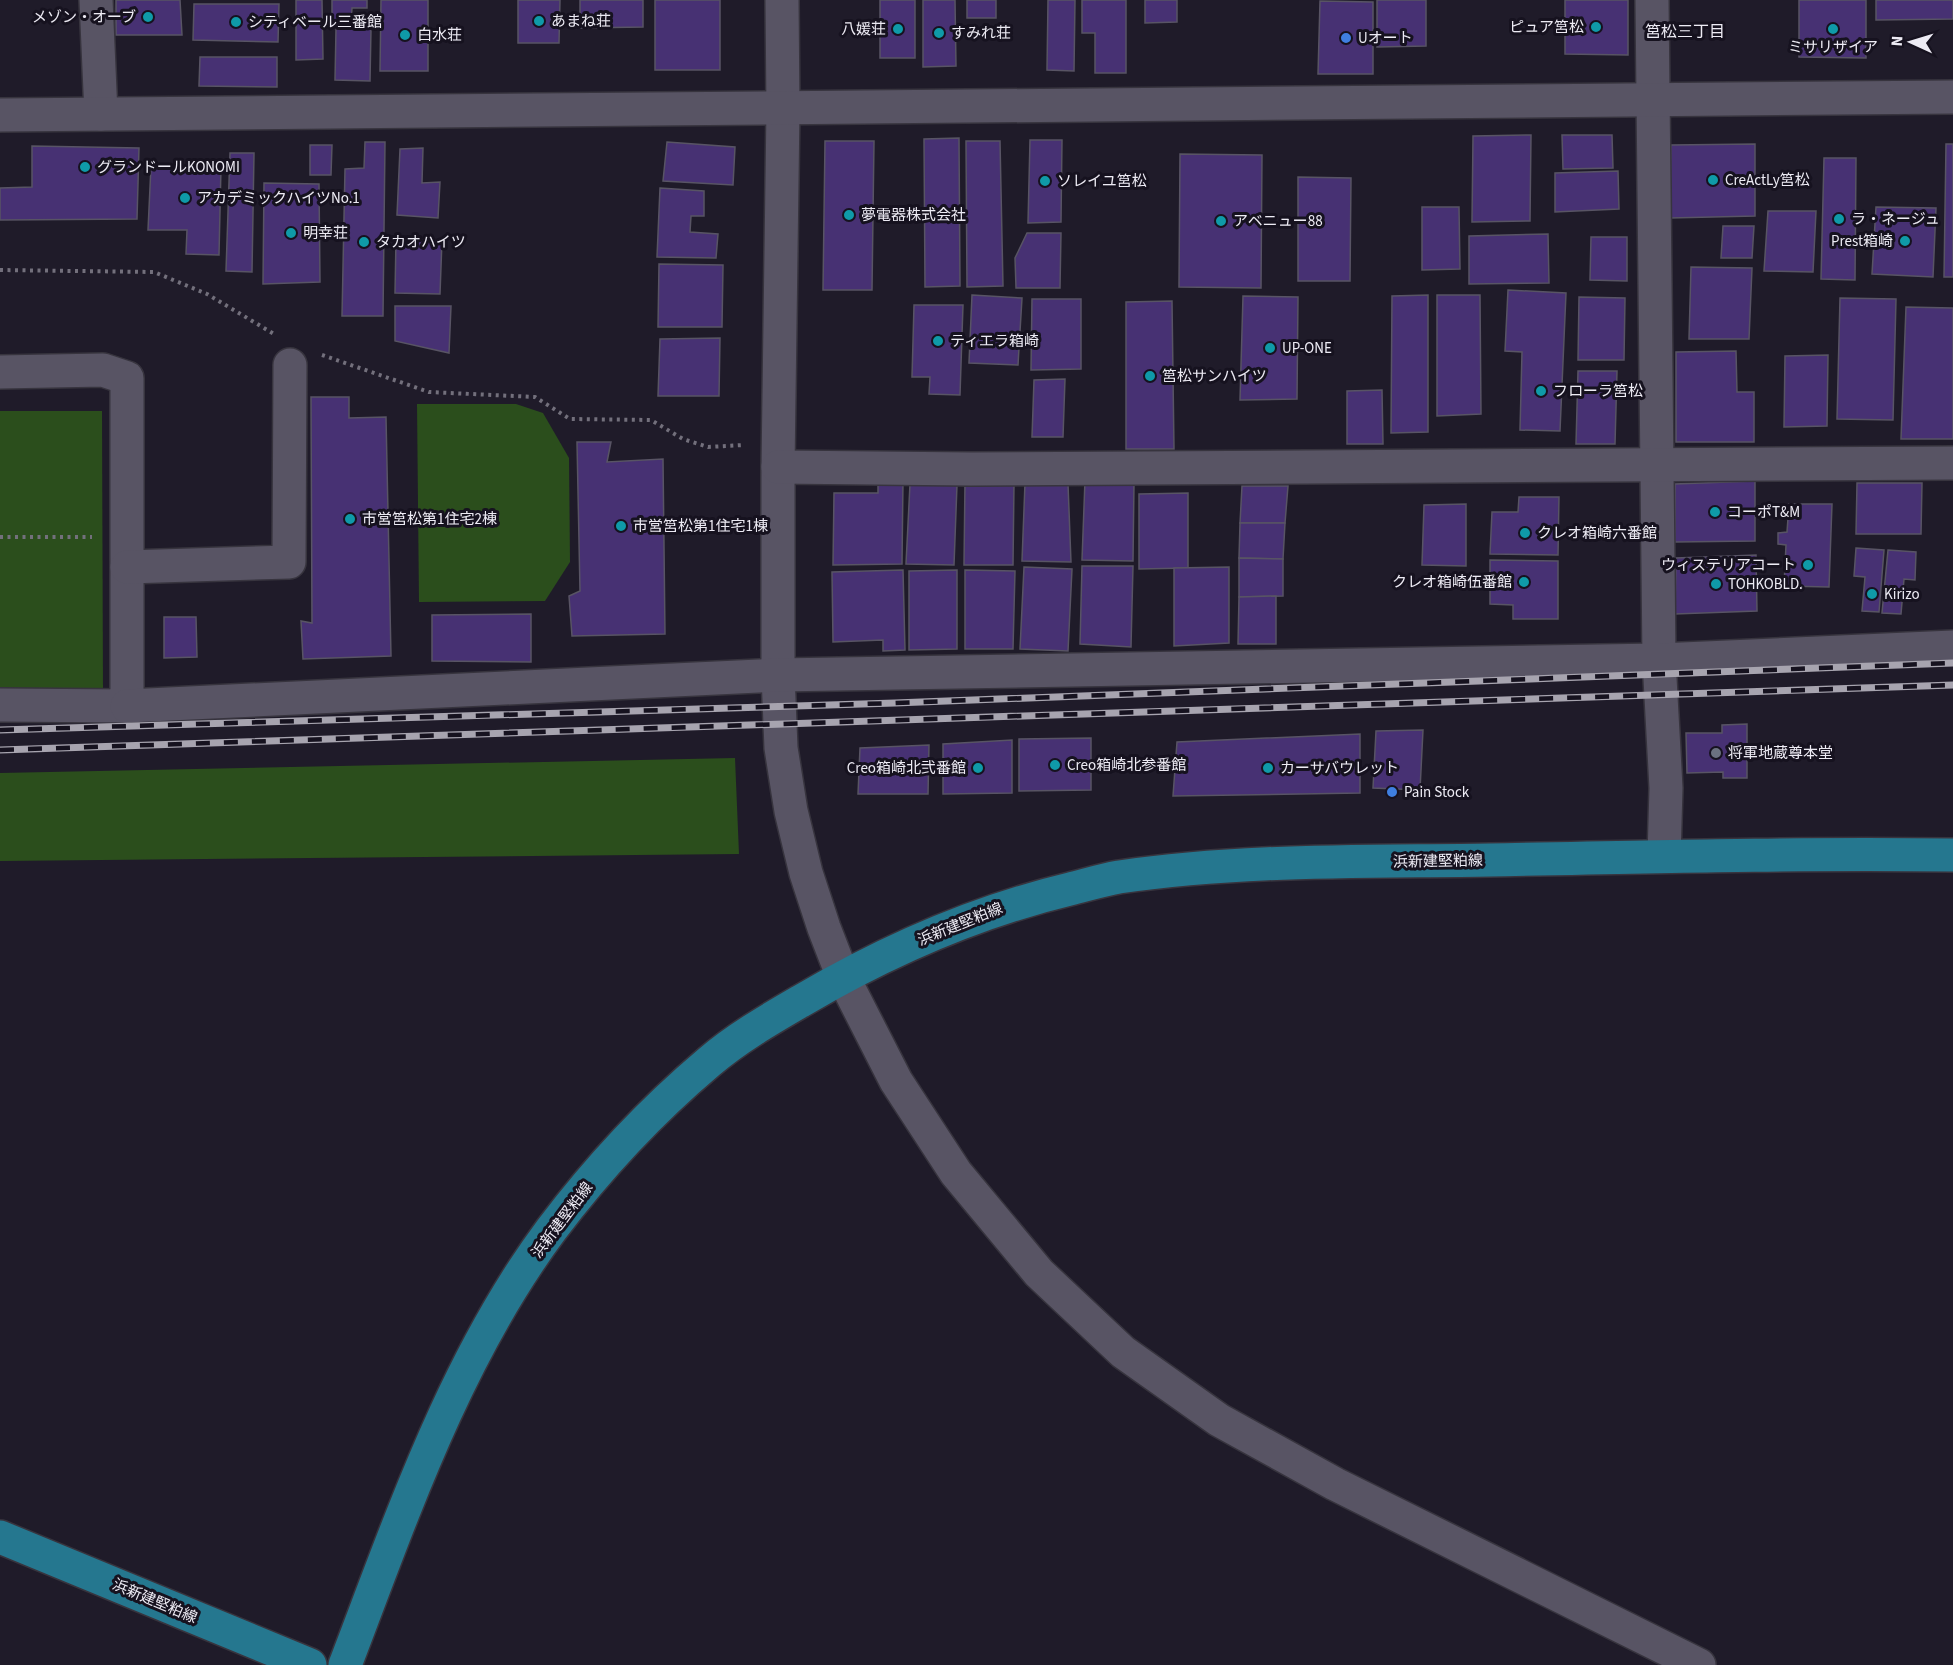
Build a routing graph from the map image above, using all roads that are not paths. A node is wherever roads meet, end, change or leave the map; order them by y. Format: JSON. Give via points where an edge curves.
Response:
{"nodes":[{"id":1,"x":96,"y":0,"type":"edge"},
{"id":2,"x":782,"y":0,"type":"edge"},
{"id":3,"x":1652,"y":0,"type":"edge"},
{"id":4,"x":1953,"y":98,"type":"edge"},
{"id":5,"x":1653,"y":99,"type":"junction"},
{"id":6,"x":783,"y":109,"type":"junction"},
{"id":7,"x":101,"y":114,"type":"junction"},
{"id":8,"x":0,"y":115,"type":"edge"},
{"id":9,"x":304,"y":359,"type":"road end"},
{"id":10,"x":0,"y":372,"type":"edge"},
{"id":11,"x":778,"y":456,"type":"junction"},
{"id":12,"x":1953,"y":463,"type":"edge"},
{"id":13,"x":1657,"y":464,"type":"junction"},
{"id":14,"x":127,"y":552,"type":"junction"},
{"id":15,"x":1953,"y":647,"type":"edge"},
{"id":16,"x":1659,"y":660,"type":"junction"},
{"id":17,"x":778,"y":675,"type":"junction"},
{"id":18,"x":0,"y":705,"type":"edge"},
{"id":19,"x":127,"y":706,"type":"junction"},
{"id":20,"x":1953,"y":855,"type":"edge"},
{"id":21,"x":1664,"y":856,"type":"junction"},
{"id":22,"x":843,"y":976,"type":"junction"},
{"id":23,"x":0,"y":1537,"type":"edge"},
{"id":24,"x":310,"y":1665,"type":"edge"},
{"id":25,"x":345,"y":1665,"type":"edge"},
{"id":26,"x":1699,"y":1665,"type":"edge"}],
"edges":[{"from":1,"to":7,"type":"street"},
{"from":2,"to":6,"type":"street"},
{"from":3,"to":5,"type":"street"},
{"from":4,"to":5,"type":"street"},
{"from":5,"to":6,"type":"street"},
{"from":5,"to":13,"type":"street"},
{"from":6,"to":7,"type":"street"},
{"from":6,"to":11,"type":"street"},
{"from":7,"to":8,"type":"street"},
{"from":9,"to":14,"type":"street","via":[[289,562]]},
{"from":10,"to":14,"type":"street","via":[[103,370],[127,378]]},
{"from":11,"to":13,"type":"street","via":[[971,469]]},
{"from":11,"to":17,"type":"street"},
{"from":12,"to":13,"type":"street"},
{"from":13,"to":16,"type":"street"},
{"from":14,"to":19,"type":"street"},
{"from":15,"to":16,"type":"street"},
{"from":16,"to":17,"type":"street"},
{"from":16,"to":21,"type":"street","via":[[1666,788]]},
{"from":17,"to":19,"type":"street"},
{"from":17,"to":22,"type":"street","via":[[781,748],[791,811],[806,873]]},
{"from":18,"to":19,"type":"street"},
{"from":20,"to":21,"type":"main road","name":"浜新建堅粕線"},
{"from":21,"to":22,"type":"main road","name":"浜新建堅粕線","via":[[1221,865],[1114,878],[1019,901],[931,934]]},
{"from":22,"to":25,"type":"main road","name":"浜新建堅粕線","via":[[712,1059],[603,1166],[550,1230],[503,1303],[461,1381]]},
{"from":22,"to":26,"type":"street","via":[[896,1081],[956,1173],[1039,1273],[1123,1352],[1219,1420],[1326,1479]]},
{"from":23,"to":24,"type":"main road","name":"浜新建堅粕線"}]}
